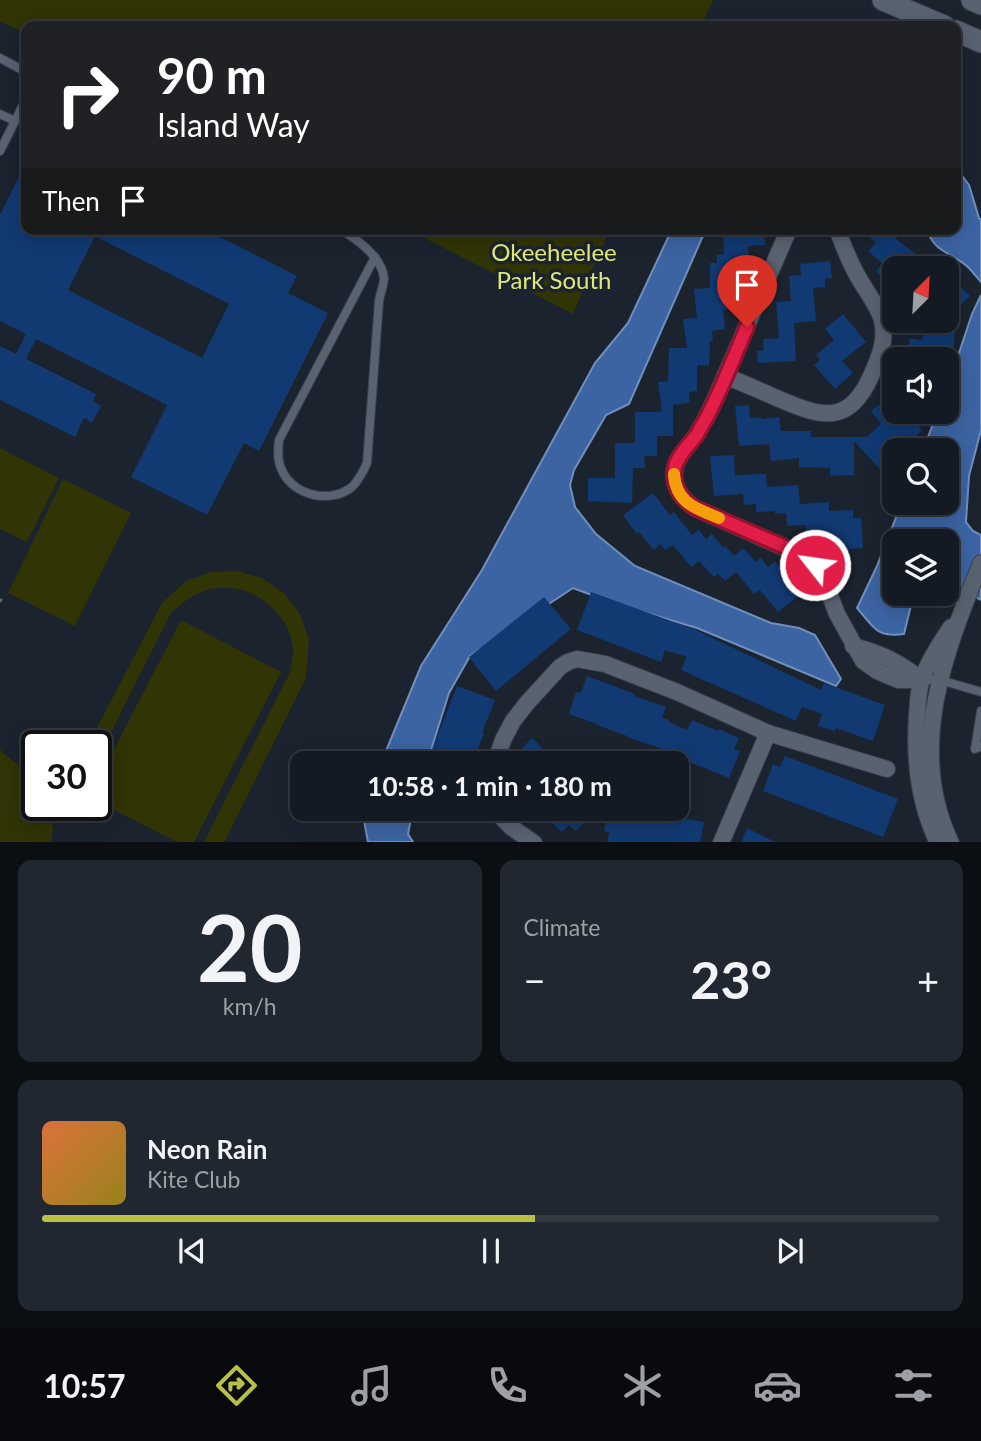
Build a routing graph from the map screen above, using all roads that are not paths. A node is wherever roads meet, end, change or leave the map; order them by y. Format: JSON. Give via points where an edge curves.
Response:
{"nodes":[{"id":1,"x":883,"y":0,"type":"edge"},
{"id":2,"x":972,"y":0,"type":"edge"},
{"id":3,"x":981,"y":4,"type":"edge"},
{"id":4,"x":932,"y":21,"type":"edge"},
{"id":5,"x":961,"y":33,"type":"edge"},
{"id":6,"x":981,"y":43,"type":"edge"},
{"id":7,"x":0,"y":58,"type":"edge"},
{"id":8,"x":21,"y":69,"type":"edge"},
{"id":9,"x":21,"y":109,"type":"edge"},
{"id":10,"x":0,"y":114,"type":"edge"},
{"id":11,"x":15,"y":121,"type":"junction"},
{"id":12,"x":0,"y":151,"type":"edge"},
{"id":13,"x":350,"y":235,"type":"edge"},
{"id":14,"x":786,"y":235,"type":"edge"},
{"id":15,"x":839,"y":235,"type":"edge"},
{"id":16,"x":375,"y":257,"type":"junction"},
{"id":17,"x":725,"y":376,"type":"junction"},
{"id":18,"x":981,"y":563,"type":"edge"},
{"id":19,"x":961,"y":613,"type":"junction"},
{"id":20,"x":922,"y":680,"type":"junction"},
{"id":21,"x":940,"y":680,"type":"junction"},
{"id":22,"x":981,"y":692,"type":"edge"},
{"id":23,"x":981,"y":711,"type":"edge"},
{"id":24,"x":768,"y":733,"type":"junction"},
{"id":25,"x":981,"y":746,"type":"edge"},
{"id":26,"x":499,"y":751,"type":"edge"},
{"id":27,"x":887,"y":769,"type":"dead end"},
{"id":28,"x":505,"y":821,"type":"edge"},
{"id":29,"x":534,"y":842,"type":"edge"},
{"id":30,"x":721,"y":842,"type":"edge"},
{"id":31,"x":938,"y":842,"type":"edge"},
{"id":32,"x":951,"y":842,"type":"edge"}],
"edges":[{"from":1,"to":4,"type":"main road"},
{"from":2,"to":3,"type":"main road"},
{"from":5,"to":6,"type":"main road"},
{"from":7,"to":8,"type":"lane"},
{"from":9,"to":11,"type":"lane"},
{"from":10,"to":11,"type":"lane"},
{"from":11,"to":12,"type":"lane"},
{"from":13,"to":16,"type":"lane"},
{"from":14,"to":17,"type":"street"},
{"from":15,"to":17,"type":"street","via":[[883,329],[882,349],[862,394],[841,411],[815,413]]},
{"from":16,"to":16,"type":"lane","via":[[279,440],[284,474],[311,495],[325,497],[352,487],[367,463],[384,277]]},
{"from":17,"to":20,"type":"street","via":[[709,413],[675,467],[681,496],[695,508],[809,559],[821,572],[853,646],[906,667]]},
{"from":18,"to":19,"type":"street"},
{"from":19,"to":20,"type":"street"},
{"from":19,"to":21,"type":"street"},
{"from":20,"to":21,"type":"lane"},
{"from":20,"to":31,"type":"street","via":[[916,738],[918,779]]},
{"from":21,"to":22,"type":"lane"},
{"from":21,"to":32,"type":"street","via":[[932,718],[930,765],[937,805]]},
{"from":23,"to":25,"type":"lane","via":[[975,749]]},
{"from":24,"to":26,"type":"street","via":[[665,687],[605,664],[577,659],[560,667],[527,703]]},
{"from":24,"to":27,"type":"street"},
{"from":24,"to":30,"type":"street"},
{"from":28,"to":29,"type":"street"}]}
